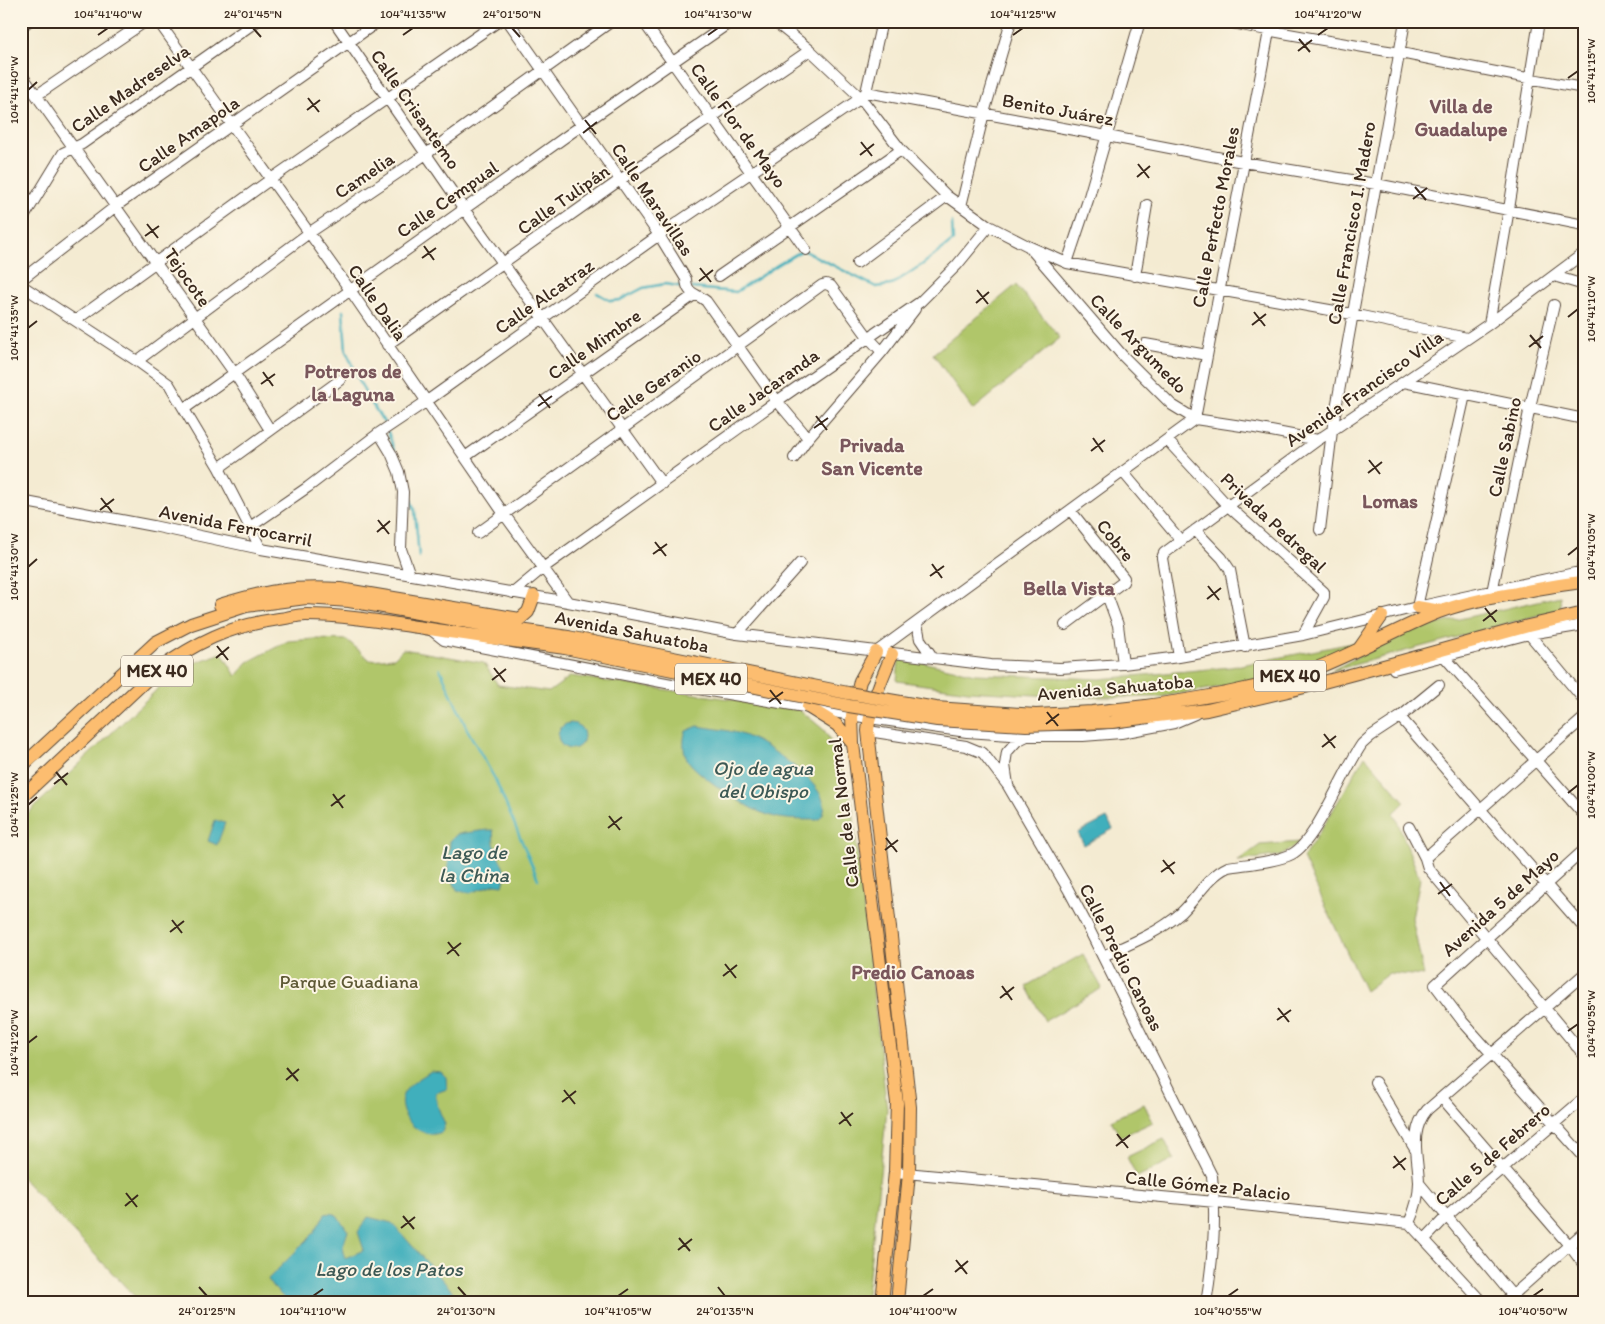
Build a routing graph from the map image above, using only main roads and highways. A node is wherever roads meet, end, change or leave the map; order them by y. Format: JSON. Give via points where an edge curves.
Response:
{"nodes":[{"id":1,"x":1583,"y":575,"type":"edge"},
{"id":2,"x":534,"y":596,"type":"road end"},
{"id":3,"x":1417,"y":607,"type":"road end"},
{"id":4,"x":1441,"y":612,"type":"junction"},
{"id":5,"x":1584,"y":613,"type":"edge"},
{"id":6,"x":1382,"y":616,"type":"road end"},
{"id":7,"x":156,"y":642,"type":"junction"},
{"id":8,"x":567,"y":643,"type":"junction"},
{"id":9,"x":892,"y":648,"type":"road end"},
{"id":10,"x":1358,"y":650,"type":"junction"},
{"id":11,"x":876,"y":652,"type":"road end"},
{"id":12,"x":808,"y":706,"type":"road end"},
{"id":13,"x":1148,"y":712,"type":"junction"},
{"id":14,"x":853,"y":744,"type":"junction"},
{"id":15,"x":870,"y":744,"type":"junction"},
{"id":16,"x":21,"y":767,"type":"edge"},
{"id":17,"x":21,"y":798,"type":"edge"},
{"id":18,"x":882,"y":1303,"type":"edge"},
{"id":19,"x":897,"y":1303,"type":"edge"}],
"edges":[{"from":1,"to":4,"type":"main road","name":"Avenida Sahuatoba","number":"MEX 40","via":[[1550,586],[1491,594]]},
{"from":2,"to":7,"type":"main road","via":[[528,612],[520,619],[340,588],[285,589],[254,594],[187,617],[171,626]]},
{"from":3,"to":4,"type":"main road"},
{"from":4,"to":10,"type":"main road","name":"Avenida Sahuatoba","number":"MEX 40"},
{"from":5,"to":13,"type":"main road","name":"Avenida Sahuatoba","number":"MEX 40","via":[[1552,619],[1441,653],[1207,710]]},
{"from":6,"to":10,"type":"main road"},
{"from":7,"to":8,"type":"main road","name":"Avenida Sahuatoba","number":"MEX 40","via":[[191,624],[246,606],[306,598],[349,601]]},
{"from":7,"to":16,"type":"main road","name":"Avenida Sahuatoba","number":"MEX 40"},
{"from":8,"to":13,"type":"main road","name":"Avenida Sahuatoba","number":"MEX 40","bridge":true,"via":[[840,704],[937,720],[1026,725],[1112,722]]},
{"from":8,"to":17,"type":"main road","name":"Avenida Sahuatoba","number":"MEX 40","via":[[304,615],[231,629],[206,639],[155,672]]},
{"from":9,"to":15,"type":"main road","name":"Calle de la Normal","via":[[868,724]]},
{"from":10,"to":13,"type":"main road","name":"Avenida Sahuatoba","number":"MEX 40","via":[[1312,670],[1261,686]]},
{"from":11,"to":14,"type":"main road","name":"Calle de la Normal","via":[[860,681],[852,715]]},
{"from":12,"to":14,"type":"main road","via":[[837,724]]},
{"from":14,"to":15,"type":"main road"},
{"from":14,"to":18,"type":"main road","name":"Calle de la Normal","via":[[896,1086],[895,1172]]},
{"from":15,"to":19,"type":"main road","name":"Calle de la Normal","via":[[910,1107],[909,1173]]}]}
